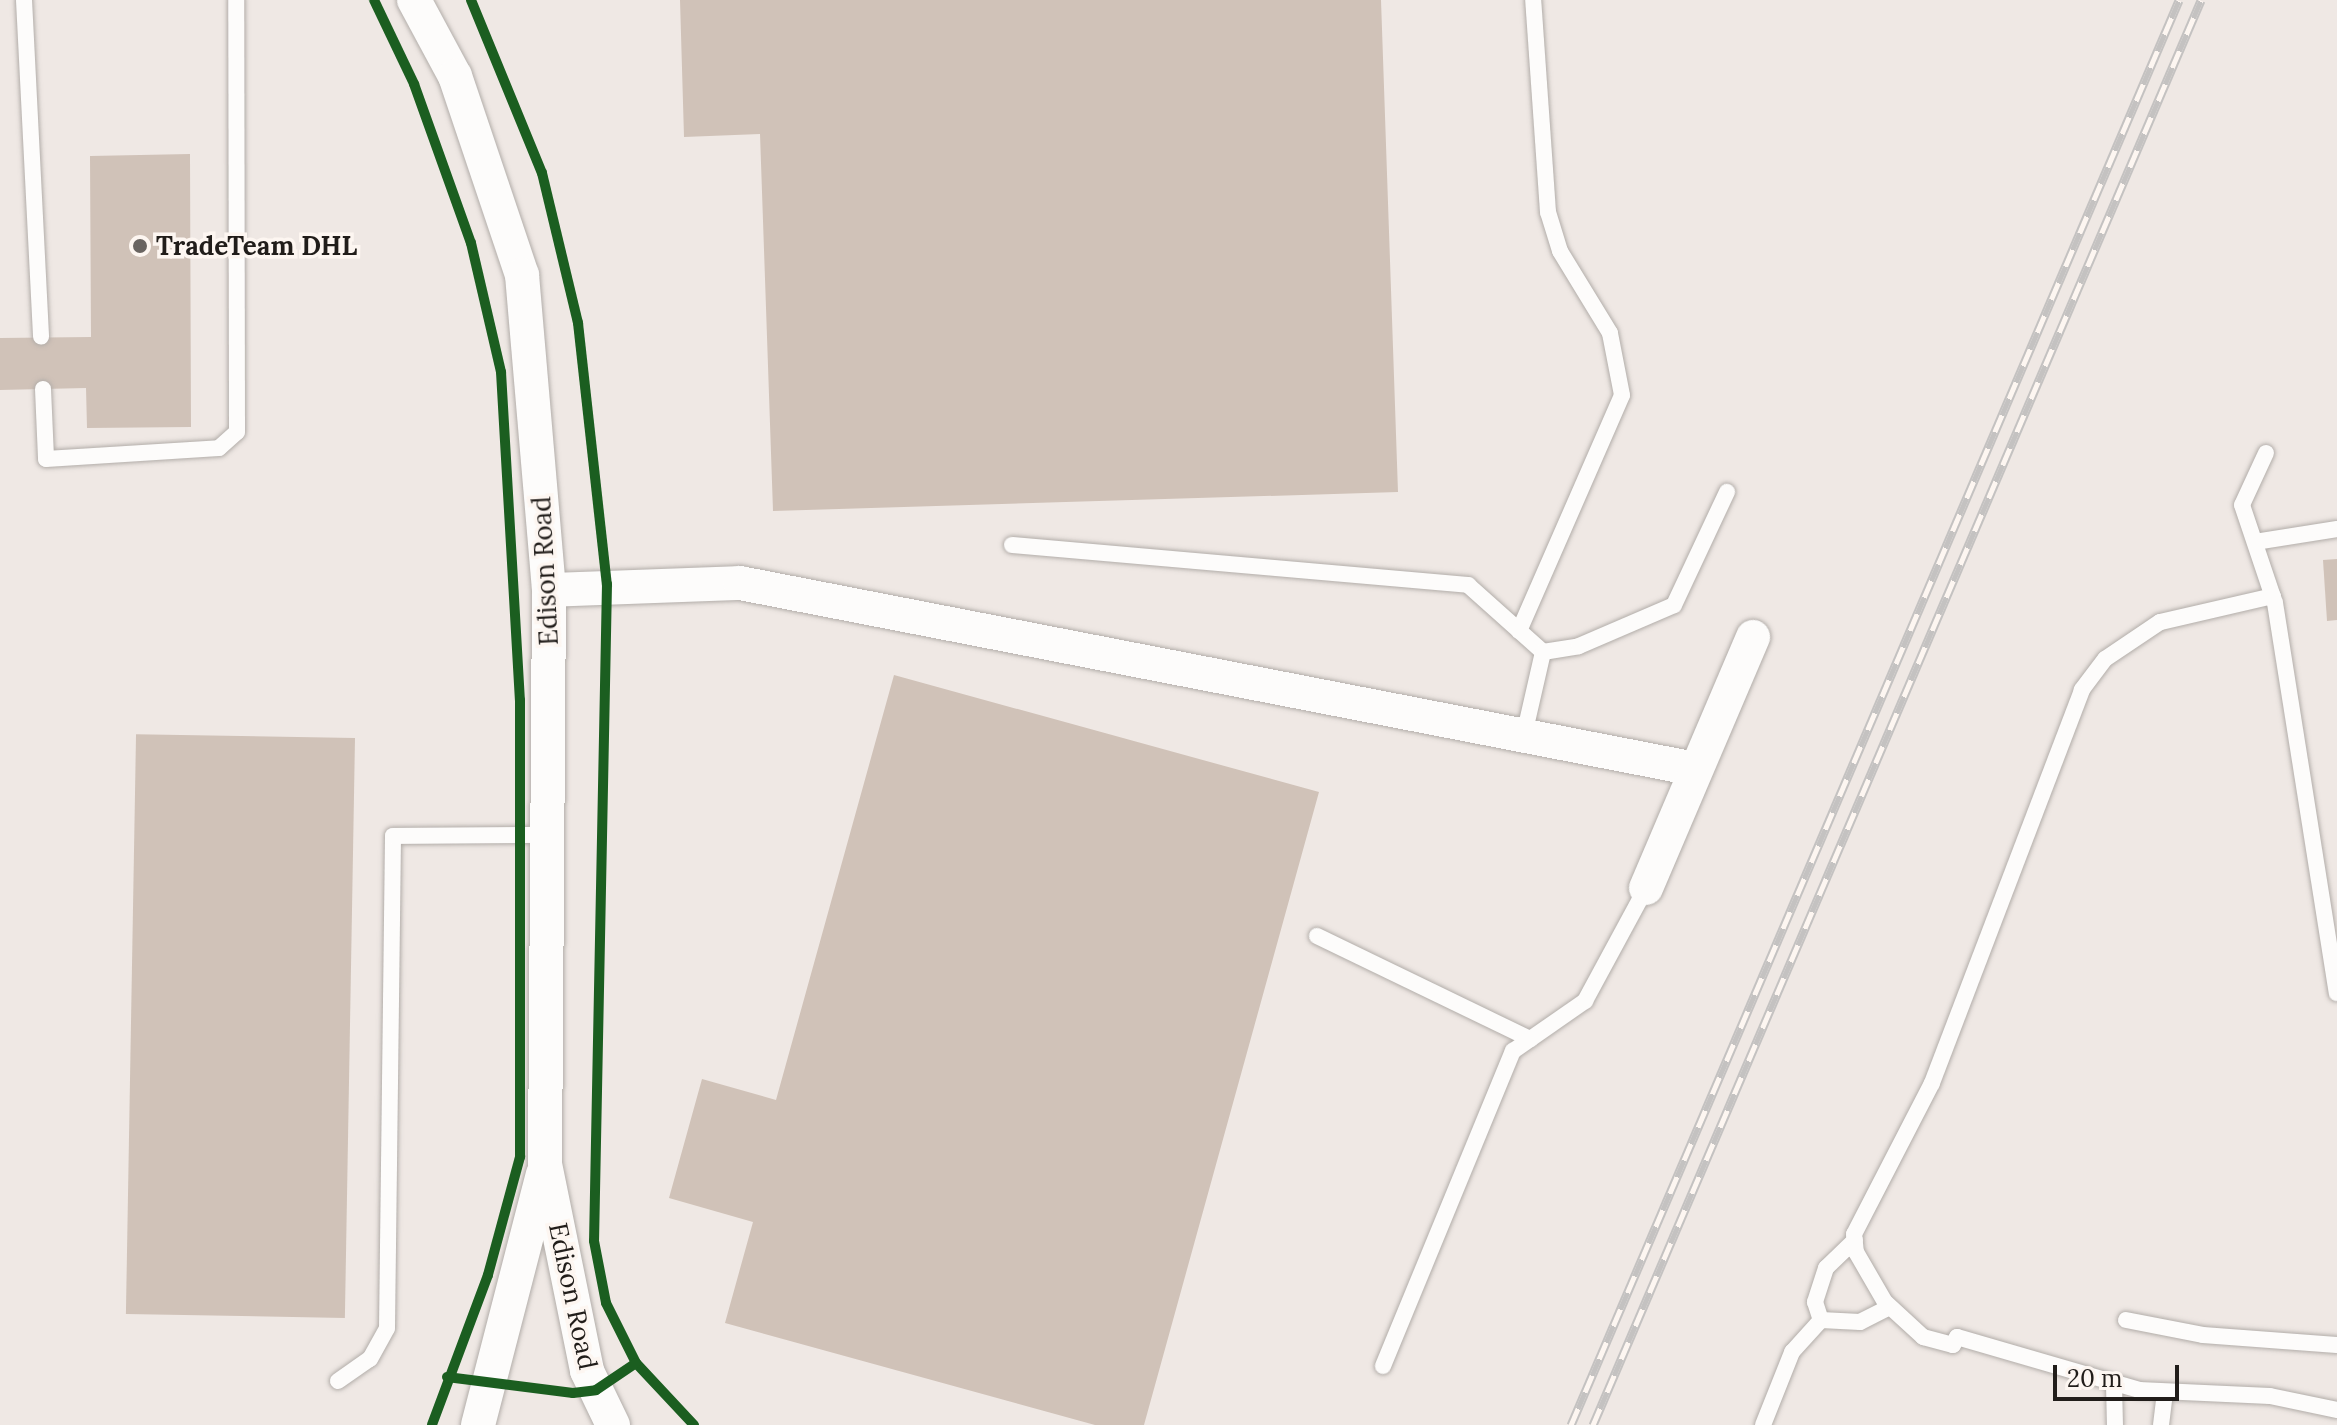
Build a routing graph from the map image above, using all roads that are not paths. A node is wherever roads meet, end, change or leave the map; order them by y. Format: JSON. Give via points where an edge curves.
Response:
{"nodes":[{"id":1,"x":24,"y":0,"type":"edge"},
{"id":2,"x":236,"y":0,"type":"edge"},
{"id":3,"x":414,"y":0,"type":"edge"},
{"id":4,"x":1533,"y":0,"type":"edge"},
{"id":5,"x":41,"y":337,"type":"dead end"},
{"id":6,"x":43,"y":389,"type":"dead end"},
{"id":7,"x":2266,"y":453,"type":"dead end"},
{"id":8,"x":1727,"y":492,"type":"dead end"},
{"id":9,"x":2337,"y":529,"type":"edge"},
{"id":10,"x":2255,"y":542,"type":"junction"},
{"id":11,"x":1012,"y":545,"type":"dead end"},
{"id":12,"x":549,"y":590,"type":"junction"},
{"id":13,"x":2273,"y":596,"type":"junction"},
{"id":14,"x":1519,"y":631,"type":"junction"},
{"id":15,"x":1753,"y":637,"type":"dead end"},
{"id":16,"x":1543,"y":652,"type":"junction"},
{"id":17,"x":1524,"y":735,"type":"junction"},
{"id":18,"x":1695,"y":769,"type":"junction"},
{"id":19,"x":549,"y":835,"type":"junction"},
{"id":20,"x":1646,"y":888,"type":"joint"},
{"id":21,"x":1317,"y":936,"type":"dead end"},
{"id":22,"x":2337,"y":993,"type":"edge"},
{"id":23,"x":1530,"y":1039,"type":"junction"},
{"id":24,"x":545,"y":1164,"type":"junction"},
{"id":25,"x":1855,"y":1240,"type":"junction"},
{"id":26,"x":1889,"y":1307,"type":"junction"},
{"id":27,"x":1821,"y":1320,"type":"junction"},
{"id":28,"x":2126,"y":1320,"type":"dead end"},
{"id":29,"x":2337,"y":1345,"type":"edge"},
{"id":30,"x":1383,"y":1366,"type":"dead end"},
{"id":31,"x":338,"y":1381,"type":"dead end"},
{"id":32,"x":2114,"y":1385,"type":"junction"},
{"id":33,"x":2165,"y":1394,"type":"junction"},
{"id":34,"x":2337,"y":1410,"type":"edge"},
{"id":35,"x":478,"y":1425,"type":"edge"},
{"id":36,"x":613,"y":1425,"type":"edge"},
{"id":37,"x":1763,"y":1425,"type":"edge"},
{"id":38,"x":2115,"y":1425,"type":"edge"},
{"id":39,"x":2161,"y":1425,"type":"edge"}],
"edges":[{"from":1,"to":5,"type":"lane"},
{"from":2,"to":6,"type":"lane","via":[[237,432],[219,448],[46,459]]},
{"from":3,"to":12,"type":"street","name":"Edison Road","via":[[455,76],[522,275]]},
{"from":4,"to":14,"type":"lane","via":[[1548,212],[1560,251],[1610,333],[1622,395]]},
{"from":7,"to":10,"type":"lane","via":[[2242,505]]},
{"from":8,"to":16,"type":"lane","via":[[1674,605],[1579,646]]},
{"from":9,"to":10,"type":"lane"},
{"from":10,"to":13,"type":"lane"},
{"from":11,"to":14,"type":"lane","via":[[1468,585]]},
{"from":12,"to":17,"type":"street","via":[[740,583]]},
{"from":12,"to":19,"type":"street","name":"Edison Road"},
{"from":13,"to":22,"type":"lane"},
{"from":13,"to":25,"type":"lane","via":[[2160,622],[2105,659],[2082,690],[1932,1083]]},
{"from":14,"to":16,"type":"lane"},
{"from":15,"to":18,"type":"street"},
{"from":16,"to":17,"type":"lane"},
{"from":17,"to":18,"type":"street"},
{"from":18,"to":20,"type":"street"},
{"from":19,"to":24,"type":"street","name":"Edison Road"},
{"from":19,"to":31,"type":"lane","via":[[393,836],[387,1328],[370,1359]]},
{"from":20,"to":23,"type":"lane","via":[[1585,1001]]},
{"from":21,"to":23,"type":"lane"},
{"from":23,"to":30,"type":"lane","via":[[1513,1051]]},
{"from":24,"to":35,"type":"street","name":"Edison Road"},
{"from":24,"to":36,"type":"street","name":"Edison Road","via":[[587,1371]]},
{"from":25,"to":26,"type":"lane"},
{"from":25,"to":27,"type":"lane","via":[[1826,1268],[1815,1302]]},
{"from":26,"to":27,"type":"lane","via":[[1860,1322]]},
{"from":26,"to":32,"type":"lane","via":[[1923,1337],[1953,1345],[1957,1337]]},
{"from":27,"to":37,"type":"lane","via":[[1792,1352]]},
{"from":28,"to":29,"type":"lane","via":[[2203,1335]]},
{"from":32,"to":33,"type":"lane"},
{"from":32,"to":38,"type":"lane"},
{"from":33,"to":34,"type":"lane","via":[[2270,1396]]},
{"from":33,"to":39,"type":"lane"}]}
